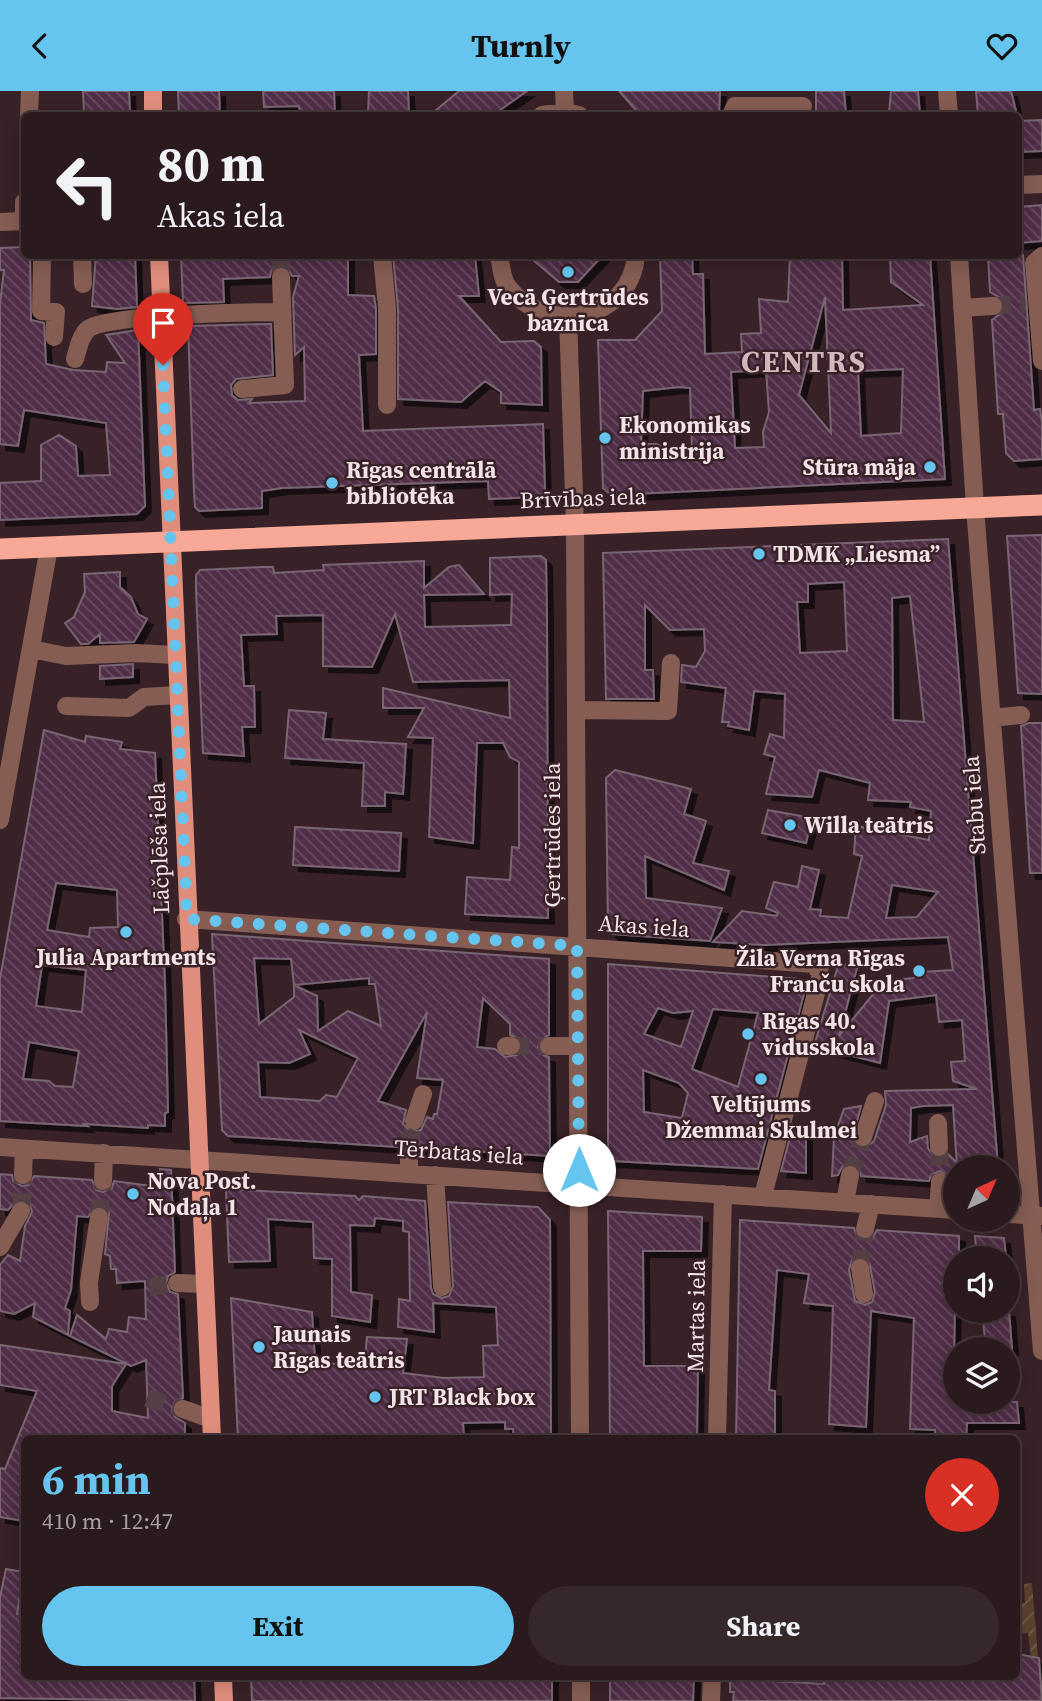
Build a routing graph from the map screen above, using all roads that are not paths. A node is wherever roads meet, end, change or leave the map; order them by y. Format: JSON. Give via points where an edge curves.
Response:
{"nodes":[{"id":1,"x":30,"y":91,"type":"edge"},
{"id":2,"x":152,"y":91,"type":"edge"},
{"id":3,"x":564,"y":91,"type":"edge"},
{"id":4,"x":947,"y":91,"type":"edge"},
{"id":5,"x":803,"y":106,"type":"dead end"},
{"id":6,"x":29,"y":112,"type":"edge"},
{"id":7,"x":153,"y":112,"type":"edge"},
{"id":8,"x":571,"y":112,"type":"edge"},
{"id":9,"x":733,"y":112,"type":"edge"},
{"id":10,"x":949,"y":112,"type":"edge"},
{"id":11,"x":1042,"y":184,"type":"edge"},
{"id":12,"x":1022,"y":185,"type":"edge"},
{"id":13,"x":21,"y":221,"type":"edge"},
{"id":14,"x":0,"y":222,"type":"edge"},
{"id":15,"x":1042,"y":256,"type":"edge"},
{"id":16,"x":42,"y":259,"type":"edge"},
{"id":17,"x":82,"y":259,"type":"edge"},
{"id":18,"x":159,"y":259,"type":"edge"},
{"id":19,"x":382,"y":259,"type":"edge"},
{"id":20,"x":500,"y":259,"type":"edge"},
{"id":21,"x":635,"y":259,"type":"edge"},
{"id":22,"x":959,"y":259,"type":"edge"},
{"id":23,"x":281,"y":277,"type":"tunnel mouth"},
{"id":24,"x":83,"y":284,"type":"dead end"},
{"id":25,"x":1034,"y":304,"type":"edge"},
{"id":26,"x":993,"y":306,"type":"tunnel mouth"},
{"id":27,"x":962,"y":308,"type":"junction"},
{"id":28,"x":282,"y":312,"type":"junction"},
{"id":29,"x":161,"y":316,"type":"junction"},
{"id":30,"x":568,"y":316,"type":"junction"},
{"id":31,"x":54,"y":337,"type":"dead end"},
{"id":32,"x":75,"y":359,"type":"dead end"},
{"id":33,"x":1042,"y":361,"type":"edge"},
{"id":34,"x":242,"y":389,"type":"dead end"},
{"id":35,"x":387,"y":405,"type":"dead end"},
{"id":36,"x":1042,"y":505,"type":"edge"},
{"id":37,"x":975,"y":508,"type":"junction"},
{"id":38,"x":575,"y":525,"type":"junction"},
{"id":39,"x":170,"y":541,"type":"junction"},
{"id":40,"x":49,"y":547,"type":"junction"},
{"id":41,"x":0,"y":549,"type":"edge"},
{"id":42,"x":31,"y":649,"type":"junction"},
{"id":43,"x":176,"y":655,"type":"junction"},
{"id":44,"x":671,"y":663,"type":"dead end"},
{"id":45,"x":177,"y":695,"type":"junction"},
{"id":46,"x":66,"y":706,"type":"dead end"},
{"id":47,"x":576,"y":711,"type":"junction"},
{"id":48,"x":1021,"y":715,"type":"dead end"},
{"id":49,"x":992,"y":718,"type":"junction"},
{"id":50,"x":0,"y":820,"type":"edge"},
{"id":51,"x":187,"y":919,"type":"junction"},
{"id":52,"x":577,"y":946,"type":"junction"},
{"id":53,"x":578,"y":1045,"type":"junction"},
{"id":54,"x":549,"y":1046,"type":"tunnel mouth"},
{"id":55,"x":423,"y":1094,"type":"dead end"},
{"id":56,"x":876,"y":1101,"type":"dead end"},
{"id":57,"x":414,"y":1121,"type":"tunnel mouth"},
{"id":58,"x":938,"y":1123,"type":"dead end"},
{"id":59,"x":863,"y":1137,"type":"tunnel mouth"},
{"id":60,"x":0,"y":1147,"type":"edge"},
{"id":61,"x":939,"y":1147,"type":"tunnel mouth"},
{"id":62,"x":409,"y":1148,"type":"tunnel mouth"},
{"id":63,"x":24,"y":1149,"type":"junction"},
{"id":64,"x":104,"y":1153,"type":"junction"},
{"id":65,"x":199,"y":1160,"type":"junction"},
{"id":66,"x":409,"y":1173,"type":"junction"},
{"id":67,"x":23,"y":1175,"type":"tunnel mouth"},
{"id":68,"x":435,"y":1175,"type":"junction"},
{"id":69,"x":850,"y":1175,"type":"tunnel mouth"},
{"id":70,"x":103,"y":1181,"type":"tunnel mouth"},
{"id":71,"x":940,"y":1182,"type":"tunnel mouth"},
{"id":72,"x":579,"y":1185,"type":"junction"},
{"id":73,"x":723,"y":1194,"type":"junction"},
{"id":74,"x":943,"y":1194,"type":"edge"},
{"id":75,"x":763,"y":1196,"type":"junction"},
{"id":76,"x":845,"y":1202,"type":"junction"},
{"id":77,"x":871,"y":1204,"type":"junction"},
{"id":78,"x":943,"y":1210,"type":"edge"},
{"id":79,"x":21,"y":1211,"type":"tunnel mouth"},
{"id":80,"x":1036,"y":1216,"type":"edge"},
{"id":81,"x":99,"y":1217,"type":"tunnel mouth"},
{"id":82,"x":865,"y":1229,"type":"tunnel mouth"},
{"id":83,"x":0,"y":1247,"type":"edge"},
{"id":84,"x":860,"y":1268,"type":"tunnel mouth"},
{"id":85,"x":177,"y":1283,"type":"tunnel mouth"},
{"id":86,"x":204,"y":1284,"type":"junction"},
{"id":87,"x":442,"y":1287,"type":"dead end"},
{"id":88,"x":864,"y":1294,"type":"dead end"},
{"id":89,"x":90,"y":1302,"type":"dead end"},
{"id":90,"x":1042,"y":1351,"type":"edge"},
{"id":91,"x":183,"y":1409,"type":"tunnel mouth"},
{"id":92,"x":211,"y":1419,"type":"junction"},
{"id":93,"x":212,"y":1435,"type":"edge"},
{"id":94,"x":580,"y":1435,"type":"edge"},
{"id":95,"x":717,"y":1435,"type":"edge"},
{"id":96,"x":223,"y":1680,"type":"edge"},
{"id":97,"x":581,"y":1680,"type":"edge"},
{"id":98,"x":712,"y":1680,"type":"edge"},
{"id":99,"x":224,"y":1701,"type":"edge"},
{"id":100,"x":581,"y":1701,"type":"edge"},
{"id":101,"x":711,"y":1701,"type":"edge"}],
"edges":[{"from":1,"to":6,"type":"street"},
{"from":2,"to":7,"type":"main road"},
{"from":3,"to":8,"type":"street"},
{"from":4,"to":10,"type":"street"},
{"from":5,"to":9,"type":"street","via":[[734,106]]},
{"from":11,"to":12,"type":"street"},
{"from":13,"to":14,"type":"street"},
{"from":15,"to":25,"type":"street","via":[[1034,263]]},
{"from":16,"to":31,"type":"street","via":[[41,311],[56,312]]},
{"from":17,"to":24,"type":"street"},
{"from":18,"to":29,"type":"main road","name":"Lāčplēša iela"},
{"from":19,"to":35,"type":"street"},
{"from":20,"to":30,"type":"street","via":[[507,286],[540,313]]},
{"from":21,"to":30,"type":"street","via":[[627,283],[607,305],[592,314]]},
{"from":22,"to":27,"type":"street","name":"Stabu iela"},
{"from":23,"to":28,"type":"street"},
{"from":25,"to":33,"type":"street"},
{"from":26,"to":27,"type":"street"},
{"from":27,"to":37,"type":"street","name":"Stabu iela"},
{"from":28,"to":29,"type":"street"},
{"from":28,"to":34,"type":"street","via":[[285,385]]},
{"from":29,"to":32,"type":"street","via":[[92,326],[83,335]]},
{"from":29,"to":39,"type":"main road","name":"Lāčplēša iela"},
{"from":30,"to":38,"type":"street","name":"Ģertrūdes iela"},
{"from":36,"to":37,"type":"highway","name":"Brīvības iela"},
{"from":37,"to":38,"type":"highway","name":"Brīvības iela"},
{"from":37,"to":49,"type":"street","name":"Stabu iela"},
{"from":38,"to":39,"type":"highway","name":"Brīvības iela"},
{"from":38,"to":47,"type":"street","name":"Ģertrūdes iela"},
{"from":39,"to":40,"type":"highway","name":"Brīvības iela"},
{"from":39,"to":43,"type":"main road","name":"Lāčplēša iela"},
{"from":40,"to":41,"type":"highway","name":"Brīvības iela"},
{"from":40,"to":42,"type":"street"},
{"from":42,"to":43,"type":"street","via":[[65,656]]},
{"from":42,"to":50,"type":"street"},
{"from":43,"to":45,"type":"main road","name":"Lāčplēša iela"},
{"from":44,"to":47,"type":"street","via":[[668,711]]},
{"from":45,"to":46,"type":"street","via":[[144,697],[129,708]]},
{"from":45,"to":51,"type":"main road","name":"Lāčplēša iela"},
{"from":47,"to":52,"type":"street","name":"Ģertrūdes iela"},
{"from":48,"to":49,"type":"street"},
{"from":49,"to":80,"type":"street","name":"Stabu iela"},
{"from":51,"to":52,"type":"street","name":"Akas iela"},
{"from":51,"to":65,"type":"main road","name":"Lāčplēša iela"},
{"from":52,"to":53,"type":"street","name":"Ģertrūdes iela"},
{"from":52,"to":75,"type":"street","name":"Akas iela","via":[[814,964],[820,969]]},
{"from":53,"to":54,"type":"street"},
{"from":53,"to":72,"type":"street","name":"Ģertrūdes iela"},
{"from":55,"to":57,"type":"street"},
{"from":56,"to":59,"type":"street"},
{"from":58,"to":61,"type":"street"},
{"from":60,"to":63,"type":"street","name":"Tērbatas iela"},
{"from":62,"to":66,"type":"street"},
{"from":63,"to":64,"type":"street","name":"Tērbatas iela"},
{"from":63,"to":67,"type":"street"},
{"from":64,"to":65,"type":"street","name":"Tērbatas iela"},
{"from":64,"to":70,"type":"street"},
{"from":65,"to":66,"type":"street","name":"Tērbatas iela"},
{"from":65,"to":86,"type":"main road","name":"Lāčplēša iela"},
{"from":66,"to":68,"type":"street","name":"Tērbatas iela"},
{"from":68,"to":72,"type":"street","name":"Tērbatas iela"},
{"from":68,"to":87,"type":"street"},
{"from":69,"to":76,"type":"street"},
{"from":71,"to":74,"type":"street"},
{"from":72,"to":73,"type":"street","name":"Tērbatas iela"},
{"from":72,"to":94,"type":"street","name":"Ģertrūdes iela"},
{"from":73,"to":75,"type":"street","name":"Tērbatas iela"},
{"from":73,"to":95,"type":"street","name":"Martas iela"},
{"from":75,"to":76,"type":"street","name":"Tērbatas iela"},
{"from":76,"to":77,"type":"street","name":"Tērbatas iela"},
{"from":77,"to":78,"type":"street","name":"Tērbatas iela"},
{"from":77,"to":82,"type":"street"},
{"from":79,"to":83,"type":"street"},
{"from":80,"to":90,"type":"street","name":"Stabu iela"},
{"from":81,"to":89,"type":"street"},
{"from":84,"to":88,"type":"street"},
{"from":85,"to":86,"type":"street"},
{"from":86,"to":92,"type":"main road","name":"Lāčplēša iela"},
{"from":91,"to":92,"type":"street"},
{"from":92,"to":93,"type":"main road","name":"Lāčplēša iela"},
{"from":96,"to":99,"type":"main road"},
{"from":97,"to":100,"type":"street"},
{"from":98,"to":101,"type":"street"}]}
